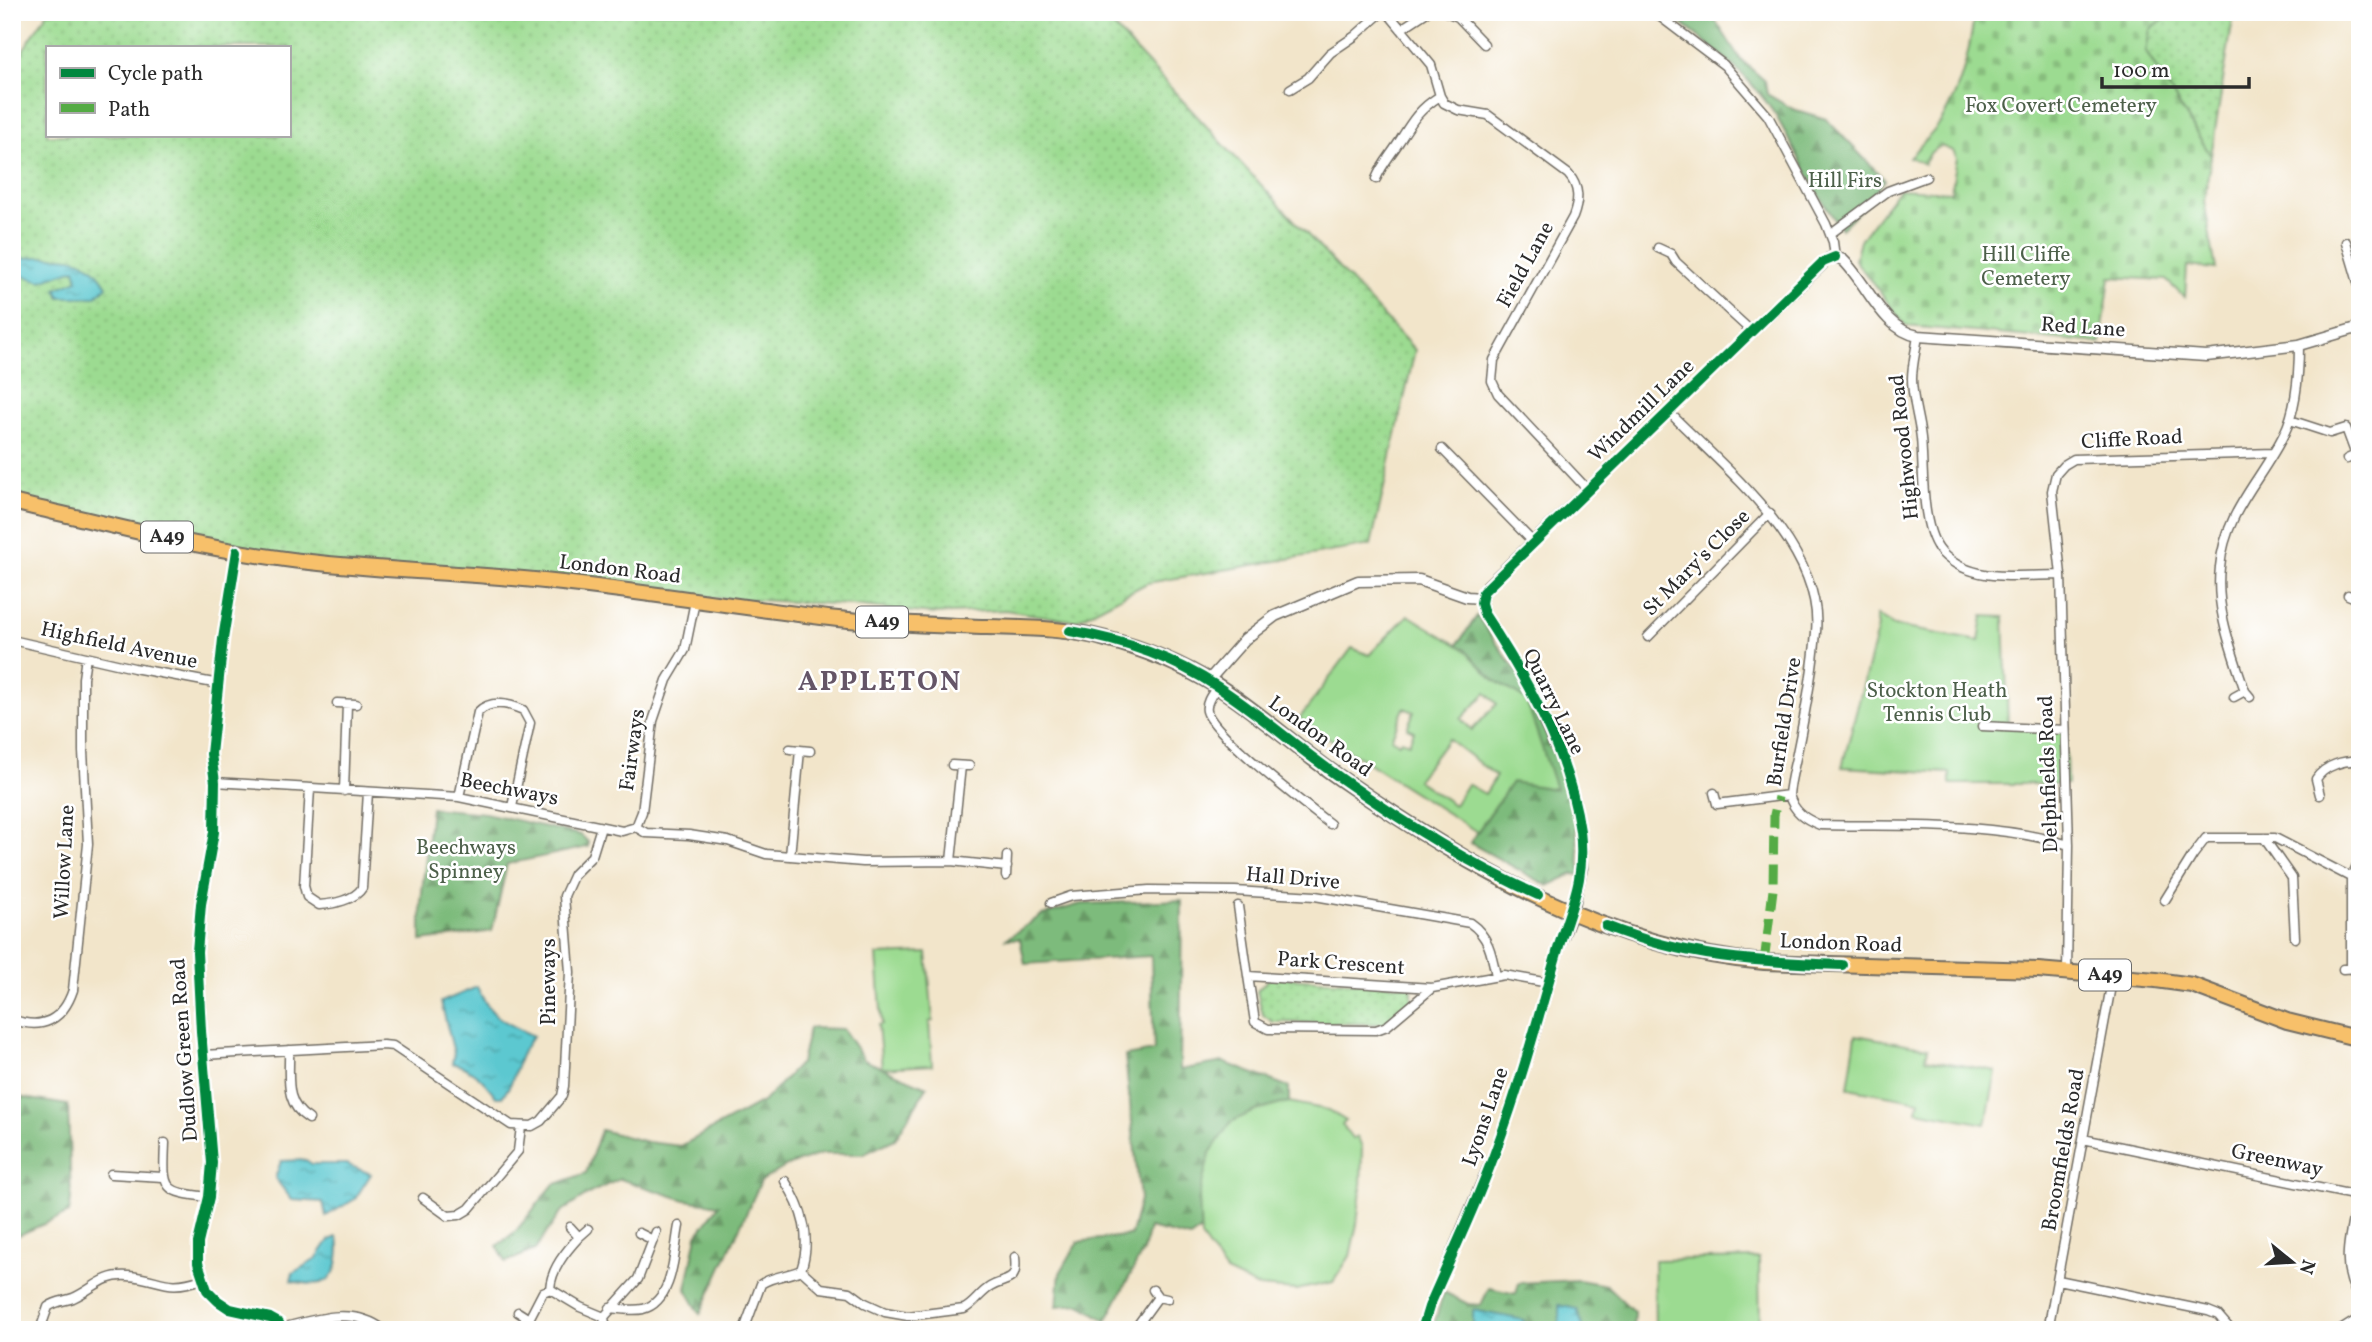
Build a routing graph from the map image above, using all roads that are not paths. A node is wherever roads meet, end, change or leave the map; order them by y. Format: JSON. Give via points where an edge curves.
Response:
{"nodes":[{"id":1,"x":1384,"y":12,"type":"edge"},
{"id":2,"x":1427,"y":12,"type":"edge"},
{"id":3,"x":1446,"y":12,"type":"edge"},
{"id":4,"x":1654,"y":12,"type":"edge"},
{"id":5,"x":1401,"y":29,"type":"junction"},
{"id":6,"x":1484,"y":44,"type":"dead end"},
{"id":7,"x":1290,"y":89,"type":"dead end"},
{"id":8,"x":1440,"y":96,"type":"junction"},
{"id":9,"x":1926,"y":177,"type":"dead end"},
{"id":10,"x":1376,"y":179,"type":"dead end"},
{"id":11,"x":1830,"y":234,"type":"junction"},
{"id":12,"x":2346,"y":242,"type":"dead end"},
{"id":13,"x":1658,"y":248,"type":"dead end"},
{"id":14,"x":1835,"y":257,"type":"junction"},
{"id":15,"x":2360,"y":289,"type":"edge"},
{"id":16,"x":2360,"y":327,"type":"edge"},
{"id":17,"x":1751,"y":331,"type":"junction"},
{"id":18,"x":1918,"y":336,"type":"junction"},
{"id":19,"x":2299,"y":345,"type":"junction"},
{"id":20,"x":1669,"y":412,"type":"junction"},
{"id":21,"x":2290,"y":420,"type":"junction"},
{"id":22,"x":1442,"y":449,"type":"dead end"},
{"id":23,"x":2273,"y":453,"type":"junction"},
{"id":24,"x":2347,"y":459,"type":"dead end"},
{"id":25,"x":1588,"y":490,"type":"junction"},
{"id":26,"x":12,"y":502,"type":"edge"},
{"id":27,"x":1770,"y":513,"type":"junction"},
{"id":28,"x":1533,"y":542,"type":"junction"},
{"id":29,"x":237,"y":551,"type":"junction"},
{"id":30,"x":2061,"y":575,"type":"junction"},
{"id":31,"x":2348,"y":595,"type":"dead end"},
{"id":32,"x":1481,"y":598,"type":"junction"},
{"id":33,"x":2360,"y":600,"type":"edge"},
{"id":34,"x":695,"y":601,"type":"junction"},
{"id":35,"x":1648,"y":637,"type":"dead end"},
{"id":36,"x":12,"y":640,"type":"edge"},
{"id":37,"x":86,"y":657,"type":"junction"},
{"id":38,"x":219,"y":684,"type":"junction"},
{"id":39,"x":1212,"y":684,"type":"junction"},
{"id":40,"x":2234,"y":697,"type":"dead end"},
{"id":41,"x":337,"y":703,"type":"dead end"},
{"id":42,"x":1982,"y":726,"type":"dead end"},
{"id":43,"x":2065,"y":730,"type":"junction"},
{"id":44,"x":810,"y":751,"type":"dead end"},
{"id":45,"x":2360,"y":761,"type":"edge"},
{"id":46,"x":961,"y":765,"type":"dead end"},
{"id":47,"x":215,"y":782,"type":"junction"},
{"id":48,"x":310,"y":789,"type":"junction"},
{"id":49,"x":344,"y":791,"type":"junction"},
{"id":50,"x":368,"y":792,"type":"junction"},
{"id":51,"x":1714,"y":793,"type":"dead end"},
{"id":52,"x":1788,"y":795,"type":"junction"},
{"id":53,"x":2320,"y":795,"type":"dead end"},
{"id":54,"x":459,"y":797,"type":"junction"},
{"id":55,"x":512,"y":807,"type":"junction"},
{"id":56,"x":1330,"y":824,"type":"dead end"},
{"id":57,"x":601,"y":827,"type":"junction"},
{"id":58,"x":636,"y":827,"type":"junction"},
{"id":59,"x":2264,"y":838,"type":"junction"},
{"id":60,"x":2069,"y":845,"type":"junction"},
{"id":61,"x":790,"y":856,"type":"junction"},
{"id":62,"x":1007,"y":856,"type":"dead end"},
{"id":63,"x":2360,"y":859,"type":"edge"},
{"id":64,"x":951,"y":862,"type":"junction"},
{"id":65,"x":2351,"y":878,"type":"junction"},
{"id":66,"x":2360,"y":882,"type":"edge"},
{"id":67,"x":2165,"y":900,"type":"dead end"},
{"id":68,"x":1051,"y":903,"type":"dead end"},
{"id":69,"x":1238,"y":906,"type":"dead end"},
{"id":70,"x":1573,"y":911,"type":"junction"},
{"id":71,"x":2295,"y":938,"type":"dead end"},
{"id":72,"x":2350,"y":969,"type":"dead end"},
{"id":73,"x":2067,"y":972,"type":"junction"},
{"id":74,"x":2113,"y":975,"type":"junction"},
{"id":75,"x":1248,"y":976,"type":"junction"},
{"id":76,"x":1496,"y":976,"type":"junction"},
{"id":77,"x":1549,"y":983,"type":"junction"},
{"id":78,"x":1432,"y":988,"type":"junction"},
{"id":79,"x":12,"y":1019,"type":"edge"},
{"id":80,"x":2360,"y":1039,"type":"edge"},
{"id":81,"x":289,"y":1050,"type":"junction"},
{"id":82,"x":203,"y":1055,"type":"junction"},
{"id":83,"x":309,"y":1119,"type":"dead end"},
{"id":84,"x":521,"y":1127,"type":"junction"},
{"id":85,"x":2083,"y":1139,"type":"junction"},
{"id":86,"x":165,"y":1143,"type":"dead end"},
{"id":87,"x":111,"y":1174,"type":"dead end"},
{"id":88,"x":163,"y":1177,"type":"junction"},
{"id":89,"x":785,"y":1181,"type":"dead end"},
{"id":90,"x":209,"y":1197,"type":"junction"},
{"id":91,"x":423,"y":1198,"type":"dead end"},
{"id":92,"x":679,"y":1226,"type":"dead end"},
{"id":93,"x":570,"y":1227,"type":"dead end"},
{"id":94,"x":588,"y":1229,"type":"dead end"},
{"id":95,"x":639,"y":1233,"type":"dead end"},
{"id":96,"x":579,"y":1237,"type":"junction"},
{"id":97,"x":1015,"y":1257,"type":"dead end"},
{"id":98,"x":1016,"y":1268,"type":"junction"},
{"id":99,"x":801,"y":1270,"type":"junction"},
{"id":100,"x":1026,"y":1271,"type":"dead end"},
{"id":101,"x":202,"y":1279,"type":"junction"},
{"id":102,"x":2058,"y":1280,"type":"junction"},
{"id":103,"x":550,"y":1289,"type":"junction"},
{"id":104,"x":1159,"y":1295,"type":"dead end"},
{"id":105,"x":2360,"y":1299,"type":"edge"},
{"id":106,"x":40,"y":1300,"type":"dead end"},
{"id":107,"x":48,"y":1307,"type":"junction"},
{"id":108,"x":610,"y":1308,"type":"junction"},
{"id":109,"x":518,"y":1312,"type":"dead end"},
{"id":110,"x":604,"y":1317,"type":"junction"},
{"id":111,"x":2360,"y":1318,"type":"edge"},
{"id":112,"x":282,"y":1329,"type":"edge"},
{"id":113,"x":40,"y":1330,"type":"edge"},
{"id":114,"x":384,"y":1330,"type":"edge"},
{"id":115,"x":606,"y":1330,"type":"edge"},
{"id":116,"x":744,"y":1330,"type":"edge"},
{"id":117,"x":1134,"y":1330,"type":"edge"},
{"id":118,"x":1422,"y":1330,"type":"edge"},
{"id":119,"x":2048,"y":1330,"type":"edge"},
{"id":120,"x":2231,"y":1330,"type":"edge"},
{"id":121,"x":2341,"y":1330,"type":"edge"}],
"edges":[{"from":1,"to":5,"type":"street"},
{"from":1,"to":7,"type":"street"},
{"from":2,"to":5,"type":"street"},
{"from":3,"to":6,"type":"street","via":[[1458,17]]},
{"from":4,"to":11,"type":"street","via":[[1724,65],[1768,116]]},
{"from":5,"to":8,"type":"street","via":[[1431,65]]},
{"from":8,"to":10,"type":"street","via":[[1407,127]]},
{"from":8,"to":25,"type":"street","name":"Field Lane","via":[[1450,107],[1488,115],[1568,174],[1576,186],[1573,217],[1494,360],[1491,375],[1498,394]]},
{"from":9,"to":11,"type":"street","via":[[1888,191]]},
{"from":11,"to":14,"type":"street"},
{"from":12,"to":15,"type":"street"},
{"from":13,"to":17,"type":"street","via":[[1671,254]]},
{"from":14,"to":17,"type":"street","name":"Windmill Lane","via":[[1823,262]]},
{"from":14,"to":18,"type":"street","name":"Red Lane","via":[[1852,269],[1894,325]]},
{"from":16,"to":19,"type":"street","name":"Red Lane"},
{"from":17,"to":20,"type":"street","name":"Windmill Lane"},
{"from":18,"to":19,"type":"street","name":"Red Lane","via":[[2206,356]]},
{"from":18,"to":30,"type":"street","name":"Highwood Road","via":[[1912,379],[1926,504],[1932,534],[1942,553],[1984,575]]},
{"from":19,"to":21,"type":"street"},
{"from":20,"to":25,"type":"street","name":"Windmill Lane"},
{"from":20,"to":27,"type":"street","name":"Burfield Drive"},
{"from":21,"to":23,"type":"street"},
{"from":21,"to":24,"type":"street","via":[[2330,433],[2346,428],[2356,455]]},
{"from":22,"to":28,"type":"street"},
{"from":23,"to":30,"type":"street","name":"Cliffe Road","via":[[2074,459],[2056,474],[2052,491]]},
{"from":23,"to":40,"type":"street","via":[[2231,520],[2220,565],[2225,628],[2248,694]]},
{"from":25,"to":28,"type":"street","name":"Windmill Lane"},
{"from":26,"to":29,"type":"highway","name":"London Road","number":"A49"},
{"from":27,"to":35,"type":"street","name":"St Mary's Close"},
{"from":27,"to":52,"type":"street","name":"Burfield Drive","via":[[1804,571],[1817,628]]},
{"from":28,"to":32,"type":"street","name":"Windmill Lane","via":[[1486,587]]},
{"from":29,"to":34,"type":"highway","name":"London Road","number":"A49"},
{"from":29,"to":38,"type":"street","name":"Dudlow Green Road"},
{"from":30,"to":43,"type":"street","name":"Delphfields Road"},
{"from":31,"to":33,"type":"street"},
{"from":32,"to":39,"type":"street","via":[[1419,580],[1358,581],[1275,616],[1245,639]]},
{"from":32,"to":70,"type":"street","name":"Quarry Lane","via":[[1484,614],[1530,690],[1573,797],[1582,868]]},
{"from":34,"to":39,"type":"highway","name":"London Road","number":"A49","via":[[847,620],[1070,631],[1142,650]]},
{"from":34,"to":58,"type":"street","name":"Fairways","via":[[685,650],[667,680],[653,721],[642,812]]},
{"from":36,"to":37,"type":"street","name":"Highfield Avenue"},
{"from":37,"to":38,"type":"street","name":"Highfield Avenue"},
{"from":37,"to":79,"type":"street","name":"Willow Lane","via":[[83,751],[88,844],[73,990],[66,1008],[55,1018],[39,1024]]},
{"from":38,"to":47,"type":"street","name":"Dudlow Green Road","via":[[211,754]]},
{"from":39,"to":56,"type":"street","via":[[1207,712],[1217,727]]},
{"from":39,"to":70,"type":"highway","name":"London Road","number":"A49","via":[[1343,781],[1447,848]]},
{"from":41,"to":49,"type":"street","via":[[351,704]]},
{"from":42,"to":43,"type":"street"},
{"from":43,"to":60,"type":"street","name":"Delphfields Road"},
{"from":44,"to":61,"type":"street","via":[[795,750]]},
{"from":45,"to":53,"type":"street","via":[[2322,771],[2316,779]]},
{"from":46,"to":64,"type":"street"},
{"from":47,"to":48,"type":"street","name":"Beechways"},
{"from":47,"to":82,"type":"street","name":"Dudlow Green Road","via":[[214,832],[197,952]]},
{"from":48,"to":49,"type":"street","name":"Beechways"},
{"from":48,"to":50,"type":"street","via":[[304,886],[307,897],[319,905],[351,898],[362,888]]},
{"from":49,"to":50,"type":"street","name":"Beechways"},
{"from":50,"to":54,"type":"street","name":"Beechways"},
{"from":51,"to":52,"type":"street","via":[[1717,804]]},
{"from":52,"to":60,"type":"street","name":"Burfield Drive","via":[[1800,814],[1820,825],[1996,829]]},
{"from":54,"to":55,"type":"street","name":"Beechways"},
{"from":54,"to":55,"type":"street","via":[[478,712],[485,706],[503,704],[523,710],[530,723]]},
{"from":55,"to":57,"type":"street","name":"Beechways"},
{"from":57,"to":58,"type":"street","name":"Beechways","via":[[627,831]]},
{"from":57,"to":84,"type":"street","name":"Pineways","via":[[592,856],[574,874],[564,896],[570,972],[562,1096],[541,1121]]},
{"from":58,"to":61,"type":"street","name":"Beechways","via":[[646,833],[728,841],[766,854]]},
{"from":59,"to":65,"type":"street","via":[[2274,838]]},
{"from":59,"to":67,"type":"street","via":[[2206,838]]},
{"from":59,"to":71,"type":"street","via":[[2292,878]]},
{"from":60,"to":73,"type":"street","name":"Delphfields Road"},
{"from":61,"to":64,"type":"street","name":"Beechways","via":[[898,864]]},
{"from":62,"to":64,"type":"street","name":"Beechways","via":[[1006,871]]},
{"from":63,"to":65,"type":"street"},
{"from":65,"to":66,"type":"street"},
{"from":65,"to":72,"type":"street"},
{"from":68,"to":76,"type":"street","name":"Hall Drive","via":[[1071,896],[1149,890],[1315,896],[1470,923],[1489,946]]},
{"from":69,"to":75,"type":"street","name":"Park Crescent"},
{"from":70,"to":73,"type":"highway","name":"London Road","number":"A49","via":[[1645,940],[1732,960]]},
{"from":70,"to":77,"type":"street","name":"Lyons Lane"},
{"from":73,"to":74,"type":"highway","name":"London Road","number":"A49"},
{"from":74,"to":80,"type":"highway","name":"London Road","number":"A49","via":[[2192,985],[2287,1021]]},
{"from":74,"to":85,"type":"street","name":"Broomfields Road"},
{"from":75,"to":78,"type":"street","name":"Park Crescent"},
{"from":75,"to":78,"type":"street","name":"Park Crescent","via":[[1255,1022],[1268,1029],[1376,1030]]},
{"from":76,"to":77,"type":"street","name":"Park Crescent"},
{"from":76,"to":78,"type":"street","name":"Park Crescent"},
{"from":77,"to":118,"type":"street","name":"Lyons Lane","via":[[1497,1147]]},
{"from":81,"to":82,"type":"street"},
{"from":81,"to":83,"type":"street","via":[[293,1106]]},
{"from":81,"to":84,"type":"street","via":[[393,1046],[500,1120]]},
{"from":82,"to":90,"type":"street","name":"Dudlow Green Road","via":[[212,1138]]},
{"from":84,"to":91,"type":"street","via":[[518,1151],[469,1209],[448,1216]]},
{"from":85,"to":102,"type":"street","name":"Broomfields Road"},
{"from":85,"to":105,"type":"street","name":"Greenway","via":[[2358,1196],[2346,1266],[2351,1287]]},
{"from":86,"to":88,"type":"street"},
{"from":87,"to":88,"type":"street"},
{"from":88,"to":90,"type":"street","via":[[179,1194]]},
{"from":89,"to":99,"type":"street","via":[[808,1242]]},
{"from":90,"to":101,"type":"street","name":"Dudlow Green Road","via":[[198,1243]]},
{"from":92,"to":108,"type":"street","via":[[670,1279],[659,1299],[645,1309]]},
{"from":93,"to":96,"type":"street"},
{"from":94,"to":96,"type":"street"},
{"from":95,"to":108,"type":"street","via":[[654,1236],[638,1279]]},
{"from":96,"to":103,"type":"street","via":[[553,1271]]},
{"from":97,"to":98,"type":"street"},
{"from":98,"to":99,"type":"street","via":[[1007,1281],[991,1285],[964,1309],[908,1316],[874,1308],[850,1292],[821,1288]]},
{"from":98,"to":100,"type":"street"},
{"from":99,"to":116,"type":"street","via":[[761,1284]]},
{"from":101,"to":107,"type":"street","via":[[172,1286],[115,1276]]},
{"from":101,"to":112,"type":"street","via":[[224,1305],[270,1318]]},
{"from":102,"to":119,"type":"street","name":"Broomfields Road"},
{"from":102,"to":120,"type":"street","via":[[2208,1311]]},
{"from":103,"to":109,"type":"street","via":[[543,1292],[526,1322]]},
{"from":103,"to":110,"type":"street"},
{"from":104,"to":117,"type":"street"},
{"from":106,"to":107,"type":"street"},
{"from":107,"to":113,"type":"street"},
{"from":108,"to":110,"type":"street"},
{"from":110,"to":115,"type":"street"},
{"from":111,"to":121,"type":"street"},
{"from":112,"to":114,"type":"street","via":[[320,1317],[349,1316],[367,1319]]}]}
